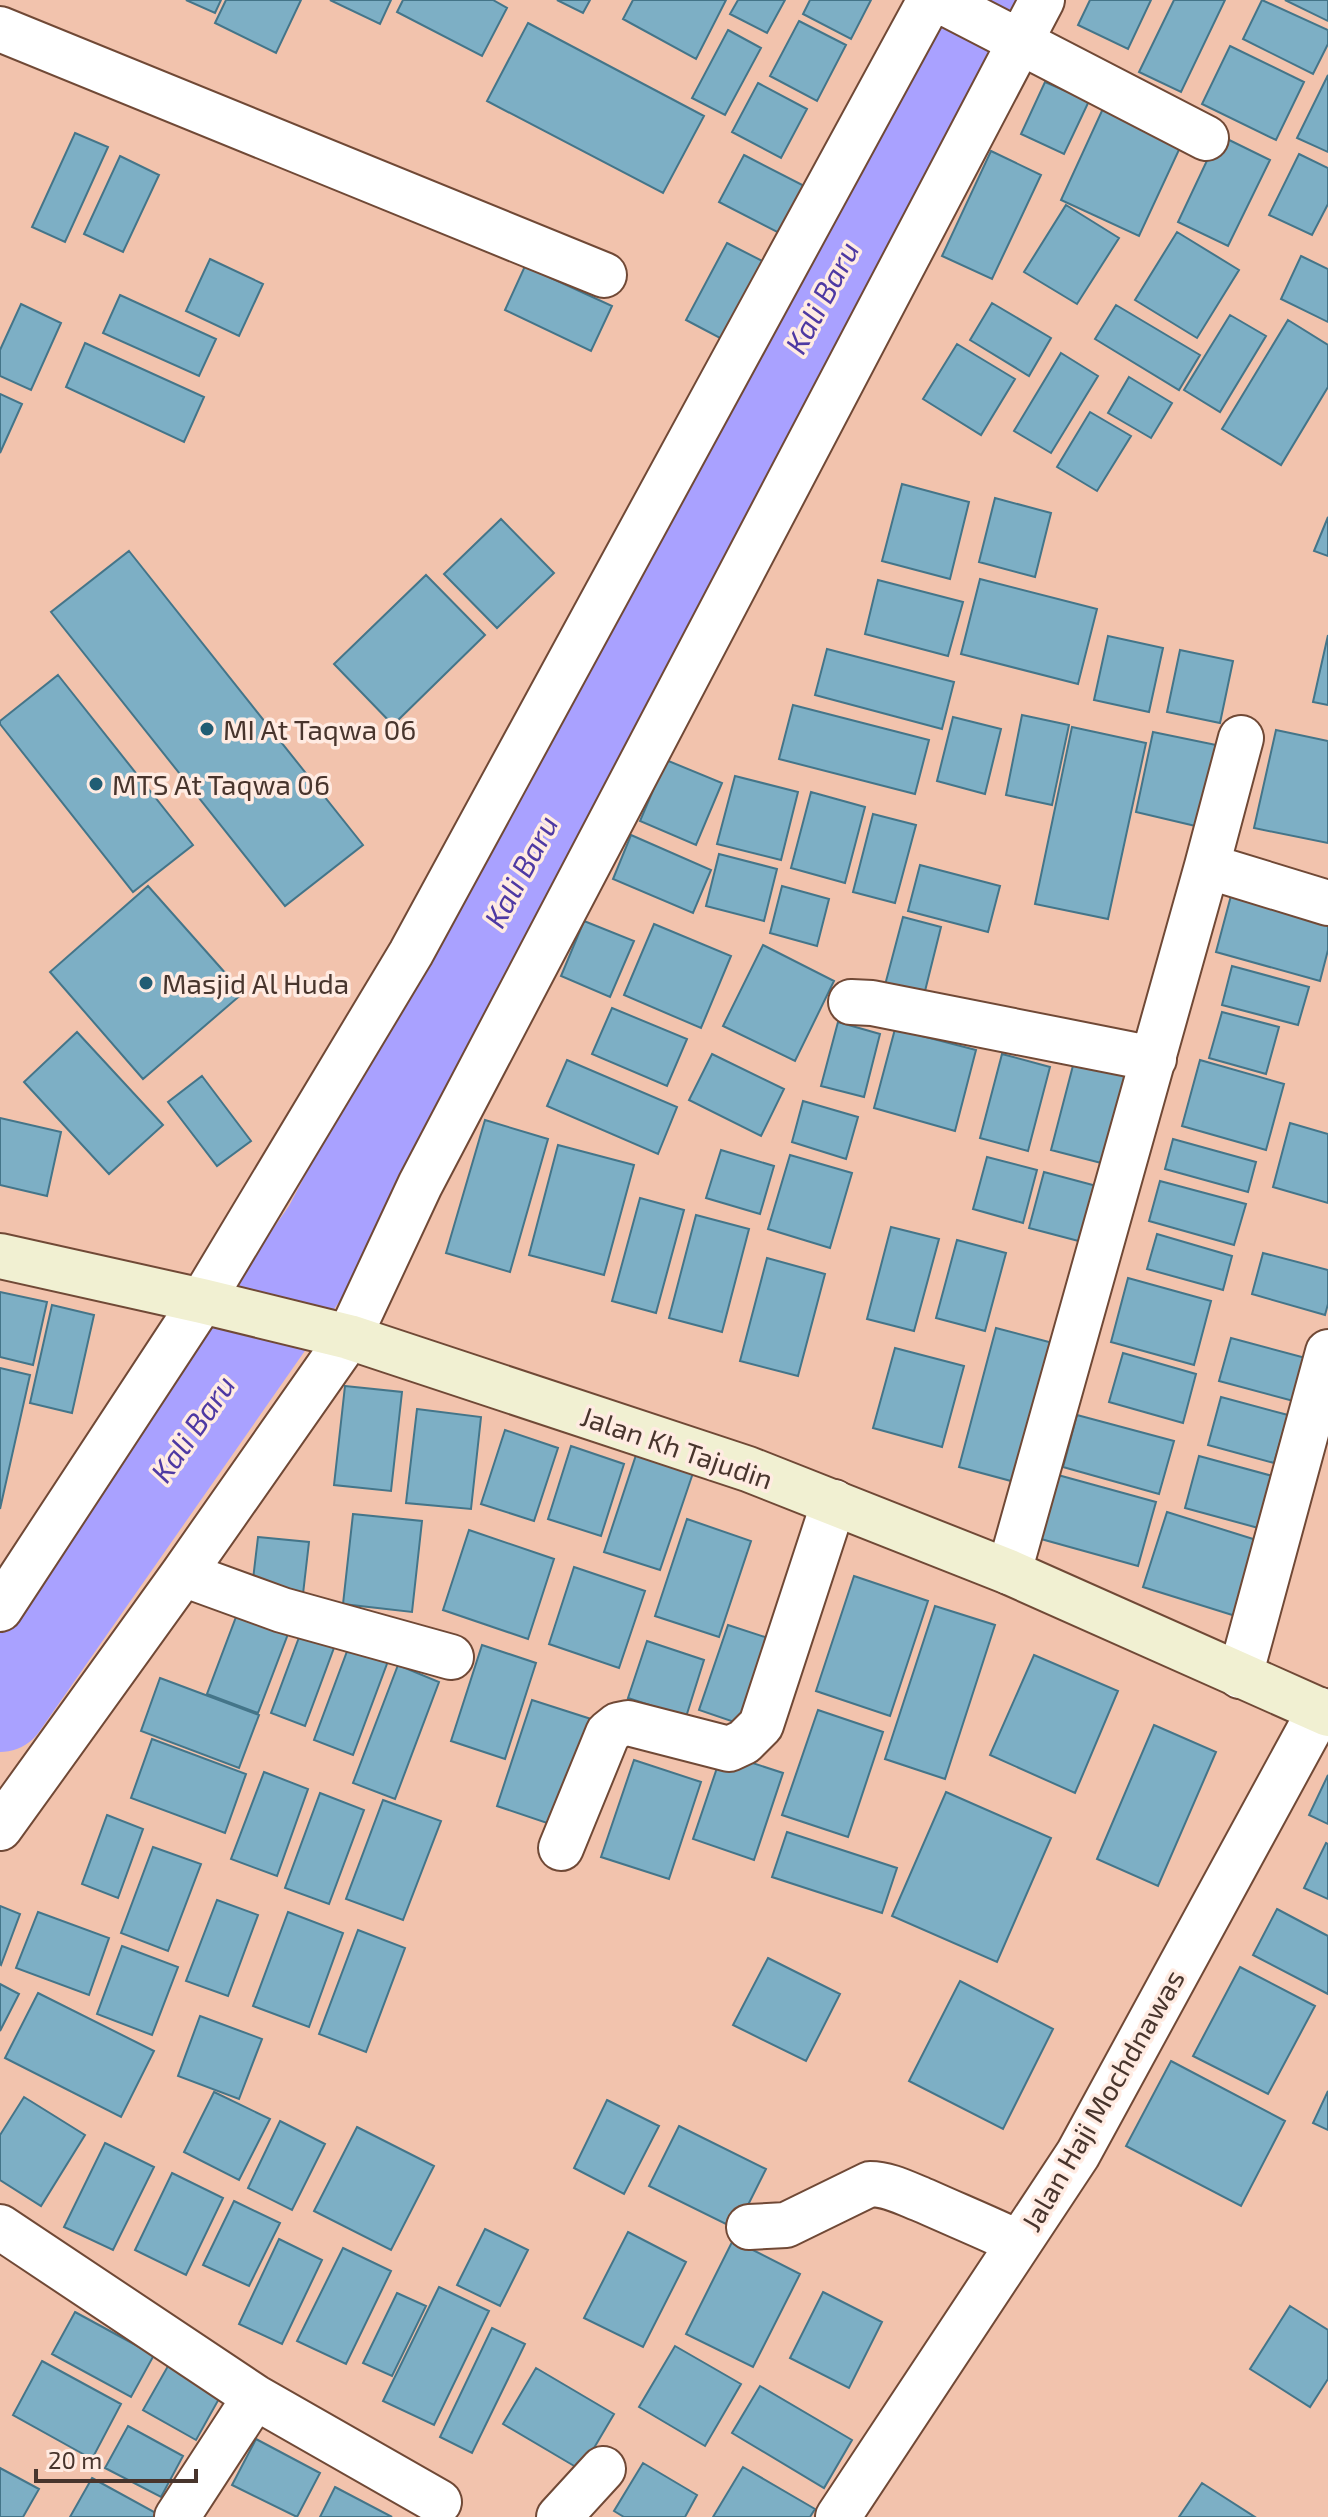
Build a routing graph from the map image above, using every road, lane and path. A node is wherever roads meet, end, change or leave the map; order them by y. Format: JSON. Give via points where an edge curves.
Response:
{"nodes":[{"id":1,"x":930,"y":0,"type":"edge"},
{"id":2,"x":939,"y":0,"type":"edge"},
{"id":3,"x":1042,"y":0,"type":"edge"},
{"id":4,"x":0,"y":29,"type":"edge"},
{"id":5,"x":1020,"y":43,"type":"junction"},
{"id":6,"x":1206,"y":138,"type":"dead end"},
{"id":7,"x":604,"y":275,"type":"dead end"},
{"id":8,"x":1241,"y":738,"type":"dead end"},
{"id":9,"x":1207,"y":866,"type":"junction"},
{"id":10,"x":1328,"y":903,"type":"edge"},
{"id":11,"x":851,"y":1002,"type":"dead end"},
{"id":12,"x":1154,"y":1059,"type":"junction"},
{"id":13,"x":0,"y":1256,"type":"edge"},
{"id":14,"x":220,"y":1305,"type":"junction"},
{"id":15,"x":349,"y":1337,"type":"junction"},
{"id":16,"x":1328,"y":1352,"type":"edge"},
{"id":17,"x":834,"y":1502,"type":"junction"},
{"id":18,"x":1009,"y":1572,"type":"junction"},
{"id":19,"x":183,"y":1574,"type":"junction"},
{"id":20,"x":0,"y":1609,"type":"edge"},
{"id":21,"x":451,"y":1657,"type":"dead end"},
{"id":22,"x":1240,"y":1676,"type":"junction"},
{"id":23,"x":1324,"y":1712,"type":"edge"},
{"id":24,"x":0,"y":1828,"type":"edge"},
{"id":25,"x":561,"y":1848,"type":"dead end"},
{"id":26,"x":0,"y":2227,"type":"edge"},
{"id":27,"x":749,"y":2227,"type":"dead end"},
{"id":28,"x":1019,"y":2243,"type":"junction"},
{"id":29,"x":255,"y":2397,"type":"junction"},
{"id":30,"x":603,"y":2469,"type":"dead end"},
{"id":31,"x":445,"y":2512,"type":"edge"},
{"id":32,"x":177,"y":2517,"type":"edge"},
{"id":33,"x":559,"y":2517,"type":"edge"},
{"id":34,"x":838,"y":2517,"type":"edge"}],
"edges":[{"from":1,"to":14,"type":"street"},
{"from":2,"to":5,"type":"street"},
{"from":3,"to":5,"type":"street"},
{"from":4,"to":7,"type":"street"},
{"from":5,"to":6,"type":"street"},
{"from":5,"to":15,"type":"street","via":[[420,1185]]},
{"from":8,"to":9,"type":"street"},
{"from":9,"to":10,"type":"street"},
{"from":9,"to":12,"type":"street"},
{"from":11,"to":12,"type":"street"},
{"from":12,"to":18,"type":"street"},
{"from":13,"to":14,"type":"street","name":"Jalan Kh Tajudin"},
{"from":14,"to":15,"type":"street","name":"Jalan Kh Tajudin"},
{"from":14,"to":20,"type":"street"},
{"from":15,"to":17,"type":"street","name":"Jalan Kh Tajudin"},
{"from":15,"to":19,"type":"street"},
{"from":16,"to":22,"type":"street"},
{"from":17,"to":18,"type":"street","name":"Jalan Kh Tajudin"},
{"from":17,"to":25,"type":"street","via":[[761,1725],[729,1749],[628,1723],[618,1725],[608,1733]]},
{"from":18,"to":22,"type":"street","name":"Jalan Kh Tajudin"},
{"from":19,"to":21,"type":"street","via":[[282,1610]]},
{"from":19,"to":24,"type":"street"},
{"from":22,"to":23,"type":"street","name":"Jalan Kh Tajudin"},
{"from":23,"to":28,"type":"street","name":"Jalan Haji Mochdnawas","via":[[1078,2154]]},
{"from":26,"to":29,"type":"street"},
{"from":27,"to":28,"type":"street","via":[[786,2225],[876,2184]]},
{"from":28,"to":34,"type":"street","name":"Jalan Haji Mochdnawas"},
{"from":29,"to":31,"type":"street"},
{"from":29,"to":32,"type":"street"},
{"from":30,"to":33,"type":"street"}]}
